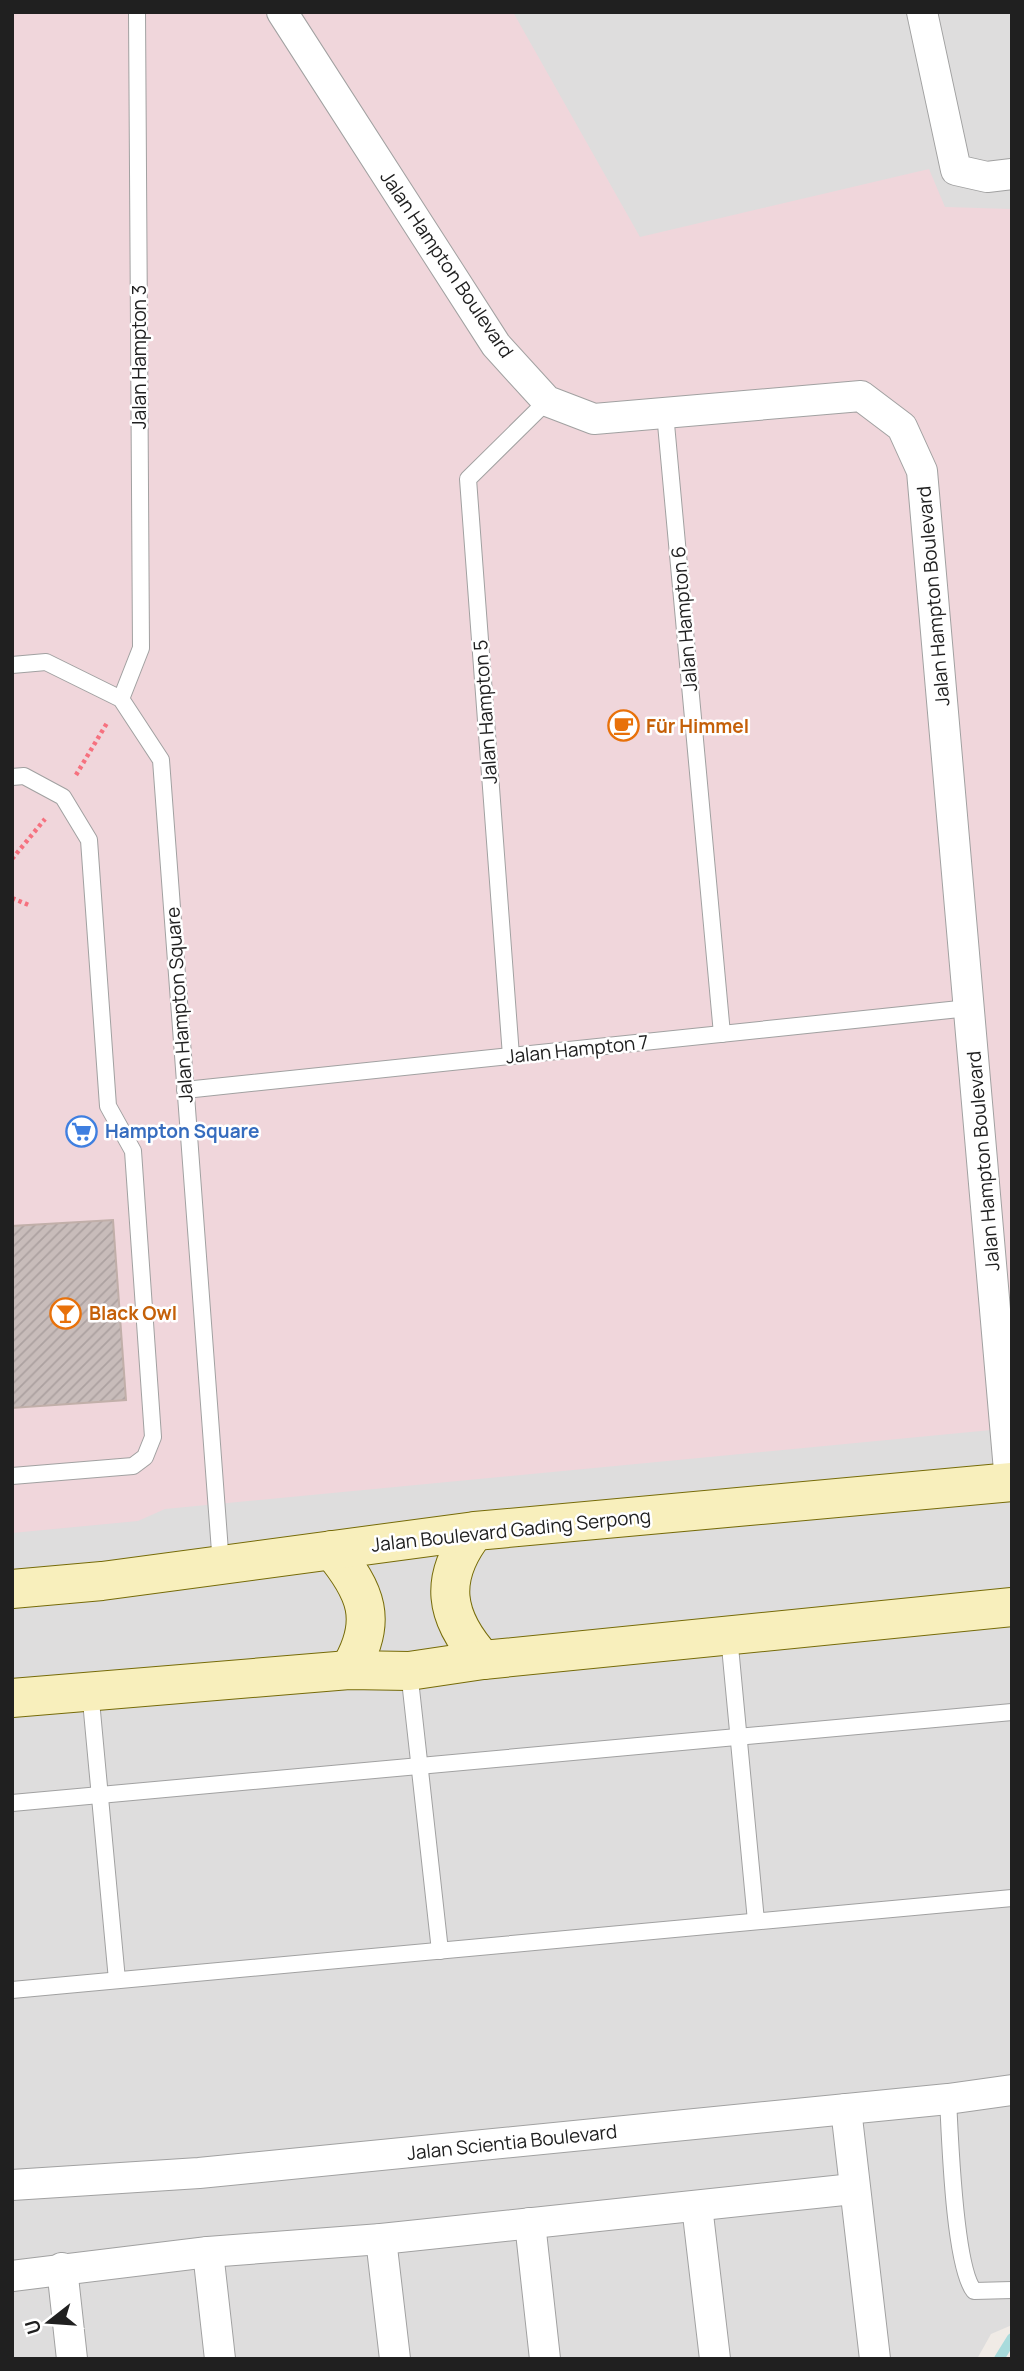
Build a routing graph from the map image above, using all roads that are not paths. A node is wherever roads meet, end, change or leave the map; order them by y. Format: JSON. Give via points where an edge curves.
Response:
{"nodes":[{"id":1,"x":137,"y":12,"type":"edge"},
{"id":2,"x":282,"y":12,"type":"edge"},
{"id":3,"x":922,"y":12,"type":"edge"},
{"id":4,"x":1012,"y":174,"type":"edge"},
{"id":5,"x":547,"y":401,"type":"junction"},
{"id":6,"x":665,"y":412,"type":"junction"},
{"id":7,"x":12,"y":664,"type":"edge"},
{"id":8,"x":121,"y":699,"type":"junction"},
{"id":9,"x":12,"y":777,"type":"edge"},
{"id":10,"x":969,"y":1008,"type":"junction"},
{"id":11,"x":722,"y":1034,"type":"junction"},
{"id":12,"x":511,"y":1056,"type":"junction"},
{"id":13,"x":185,"y":1090,"type":"junction"},
{"id":14,"x":12,"y":1476,"type":"edge"},
{"id":15,"x":1011,"y":1482,"type":"edge"},
{"id":16,"x":475,"y":1531,"type":"junction"},
{"id":17,"x":332,"y":1550,"type":"junction"},
{"id":18,"x":220,"y":1565,"type":"junction"},
{"id":19,"x":12,"y":1589,"type":"edge"},
{"id":20,"x":1012,"y":1607,"type":"edge"},
{"id":21,"x":729,"y":1636,"type":"junction"},
{"id":22,"x":483,"y":1660,"type":"junction"},
{"id":23,"x":349,"y":1670,"type":"junction"},
{"id":24,"x":409,"y":1671,"type":"junction"},
{"id":25,"x":90,"y":1690,"type":"junction"},
{"id":26,"x":12,"y":1698,"type":"edge"},
{"id":27,"x":1012,"y":1712,"type":"edge"},
{"id":28,"x":739,"y":1737,"type":"junction"},
{"id":29,"x":422,"y":1766,"type":"junction"},
{"id":30,"x":100,"y":1795,"type":"junction"},
{"id":31,"x":12,"y":1803,"type":"edge"},
{"id":32,"x":1012,"y":1898,"type":"edge"},
{"id":33,"x":756,"y":1921,"type":"junction"},
{"id":34,"x":440,"y":1951,"type":"junction"},
{"id":35,"x":117,"y":1980,"type":"junction"},
{"id":36,"x":12,"y":1990,"type":"edge"},
{"id":37,"x":1012,"y":2090,"type":"edge"},
{"id":38,"x":948,"y":2099,"type":"junction"},
{"id":39,"x":846,"y":2109,"type":"junction"},
{"id":40,"x":12,"y":2185,"type":"edge"},
{"id":41,"x":853,"y":2189,"type":"junction"},
{"id":42,"x":697,"y":2207,"type":"junction"},
{"id":43,"x":530,"y":2223,"type":"junction"},
{"id":44,"x":381,"y":2239,"type":"junction"},
{"id":45,"x":208,"y":2252,"type":"junction"},
{"id":46,"x":62,"y":2268,"type":"junction"},
{"id":47,"x":12,"y":2276,"type":"edge"},
{"id":48,"x":1012,"y":2290,"type":"edge"},
{"id":49,"x":72,"y":2359,"type":"edge"},
{"id":50,"x":220,"y":2359,"type":"edge"},
{"id":51,"x":395,"y":2359,"type":"edge"},
{"id":52,"x":545,"y":2359,"type":"edge"},
{"id":53,"x":715,"y":2359,"type":"edge"},
{"id":54,"x":875,"y":2359,"type":"edge"}],
"edges":[{"from":1,"to":8,"type":"lane","name":"Jalan Hampton 3","via":[[141,648]]},
{"from":2,"to":5,"type":"street","name":"Jalan Hampton Boulevard","via":[[496,345]]},
{"from":3,"to":4,"type":"street","via":[[956,170],[987,177]]},
{"from":5,"to":6,"type":"street","name":"Jalan Hampton Boulevard","via":[[594,419]]},
{"from":5,"to":12,"type":"lane","name":"Jalan Hampton 5","via":[[467,479]]},
{"from":6,"to":10,"type":"street","name":"Jalan Hampton Boulevard","via":[[861,396],[902,427],[922,471]]},
{"from":6,"to":11,"type":"lane","name":"Jalan Hampton 6"},
{"from":7,"to":8,"type":"lane","via":[[46,662]]},
{"from":8,"to":13,"type":"lane","name":"Jalan Hampton Square","via":[[161,760]]},
{"from":9,"to":14,"type":"lane","via":[[24,776],[63,797],[89,840],[108,1106],[133,1151],[153,1437],[145,1457],[133,1465]]},
{"from":10,"to":11,"type":"lane","name":"Jalan Hampton 7"},
{"from":10,"to":15,"type":"street","name":"Jalan Hampton Boulevard"},
{"from":11,"to":12,"type":"lane","name":"Jalan Hampton 7"},
{"from":12,"to":13,"type":"lane","name":"Jalan Hampton 7"},
{"from":13,"to":18,"type":"lane","name":"Jalan Hampton Square"},
{"from":15,"to":16,"type":"main road","name":"Jalan Boulevard Gading Serpong"},
{"from":16,"to":17,"type":"main road","name":"Jalan Boulevard Gading Serpong"},
{"from":16,"to":22,"type":"main road","via":[[450,1576],[451,1606],[464,1639]]},
{"from":17,"to":18,"type":"main road","name":"Jalan Boulevard Gading Serpong"},
{"from":17,"to":23,"type":"main road","via":[[353,1576],[367,1611],[364,1647]]},
{"from":18,"to":19,"type":"main road","name":"Jalan Boulevard Gading Serpong"},
{"from":20,"to":21,"type":"main road"},
{"from":21,"to":22,"type":"main road"},
{"from":21,"to":28,"type":"lane"},
{"from":22,"to":24,"type":"main road"},
{"from":23,"to":24,"type":"main road"},
{"from":23,"to":25,"type":"main road"},
{"from":24,"to":29,"type":"lane"},
{"from":25,"to":26,"type":"main road"},
{"from":25,"to":30,"type":"lane"},
{"from":27,"to":28,"type":"lane"},
{"from":28,"to":29,"type":"lane"},
{"from":28,"to":33,"type":"lane"},
{"from":29,"to":30,"type":"lane"},
{"from":29,"to":34,"type":"lane"},
{"from":30,"to":31,"type":"lane"},
{"from":30,"to":35,"type":"lane"},
{"from":32,"to":33,"type":"lane"},
{"from":33,"to":34,"type":"lane"},
{"from":34,"to":35,"type":"lane"},
{"from":35,"to":36,"type":"lane"},
{"from":37,"to":38,"type":"street","name":"Jalan Scientia Boulevard"},
{"from":38,"to":39,"type":"street","name":"Jalan Scientia Boulevard"},
{"from":38,"to":48,"type":"lane","via":[[964,2274],[974,2291]]},
{"from":39,"to":40,"type":"street","name":"Jalan Scientia Boulevard","via":[[212,2171]]},
{"from":39,"to":41,"type":"street"},
{"from":41,"to":42,"type":"street"},
{"from":41,"to":54,"type":"street"},
{"from":42,"to":43,"type":"street"},
{"from":42,"to":53,"type":"street"},
{"from":43,"to":44,"type":"street"},
{"from":43,"to":52,"type":"street"},
{"from":44,"to":45,"type":"street"},
{"from":44,"to":51,"type":"street"},
{"from":45,"to":46,"type":"street"},
{"from":45,"to":50,"type":"street"},
{"from":46,"to":47,"type":"street"},
{"from":46,"to":49,"type":"street"}]}
